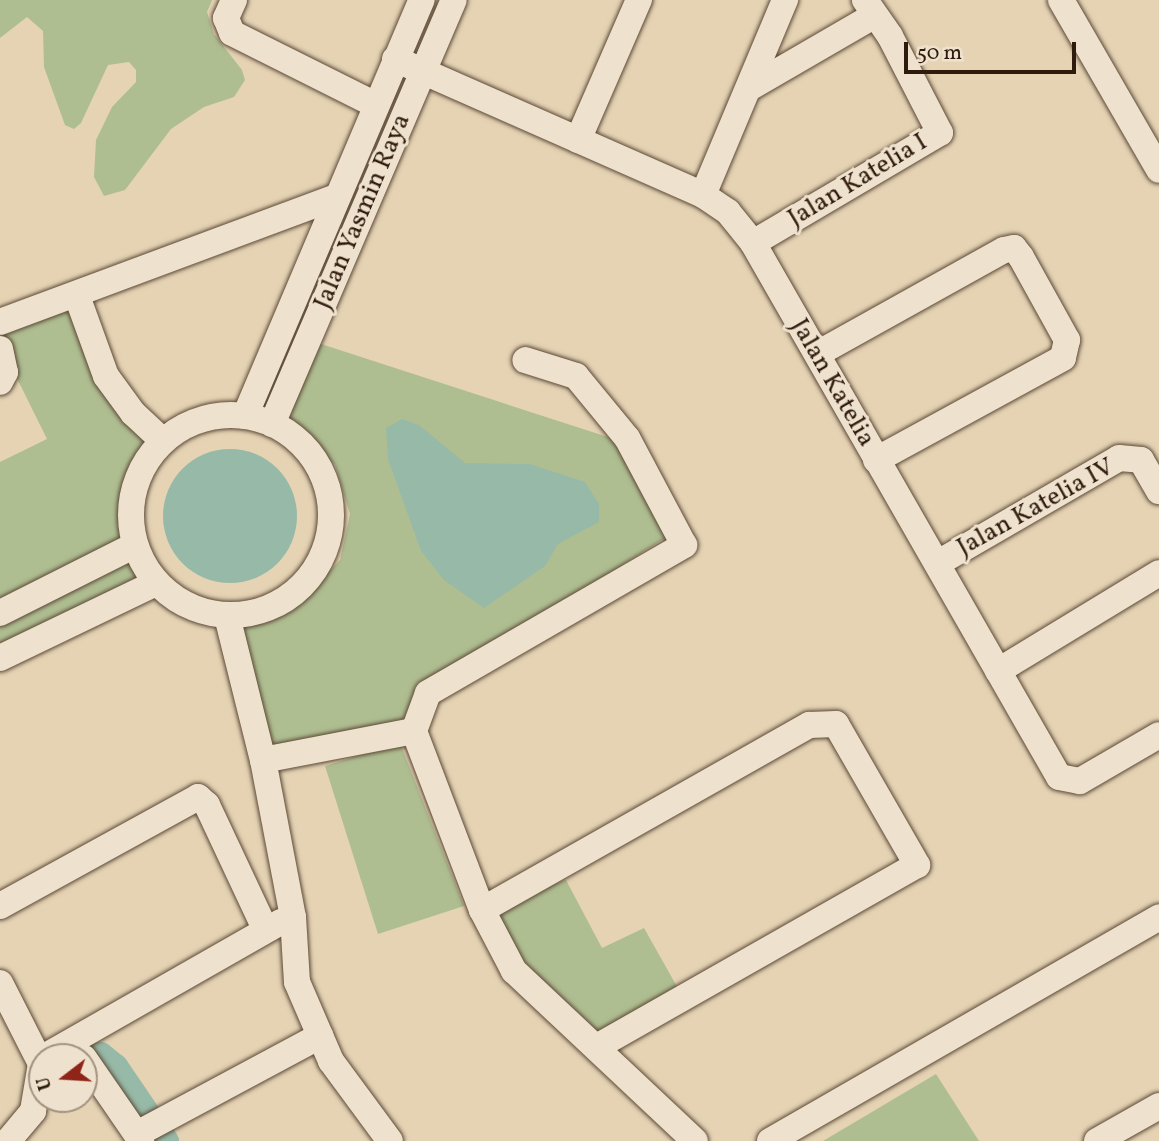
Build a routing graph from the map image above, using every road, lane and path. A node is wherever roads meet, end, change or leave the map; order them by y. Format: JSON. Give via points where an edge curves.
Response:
{"nodes":[{"id":1,"x":234,"y":0,"type":"edge"},
{"id":2,"x":422,"y":0,"type":"edge"},
{"id":3,"x":454,"y":0,"type":"edge"},
{"id":4,"x":639,"y":0,"type":"edge"},
{"id":5,"x":785,"y":0,"type":"edge"},
{"id":6,"x":1062,"y":0,"type":"edge"},
{"id":7,"x":870,"y":8,"type":"edge"},
{"id":8,"x":395,"y":59,"type":"junction"},
{"id":9,"x":424,"y":72,"type":"junction"},
{"id":10,"x":751,"y":87,"type":"junction"},
{"id":11,"x":374,"y":104,"type":"junction"},
{"id":12,"x":578,"y":140,"type":"junction"},
{"id":13,"x":1159,"y":170,"type":"edge"},
{"id":14,"x":703,"y":195,"type":"junction"},
{"id":15,"x":336,"y":197,"type":"junction"},
{"id":16,"x":753,"y":243,"type":"junction"},
{"id":17,"x":77,"y":296,"type":"junction"},
{"id":18,"x":0,"y":322,"type":"edge"},
{"id":19,"x":0,"y":349,"type":"edge"},
{"id":20,"x":817,"y":355,"type":"junction"},
{"id":21,"x":525,"y":360,"type":"dead end"},
{"id":22,"x":0,"y":382,"type":"edge"},
{"id":23,"x":245,"y":416,"type":"junction"},
{"id":24,"x":272,"y":424,"type":"junction"},
{"id":25,"x":163,"y":441,"type":"junction"},
{"id":26,"x":876,"y":460,"type":"junction"},
{"id":27,"x":1159,"y":491,"type":"edge"},
{"id":28,"x":135,"y":545,"type":"junction"},
{"id":29,"x":938,"y":563,"type":"junction"},
{"id":30,"x":1159,"y":573,"type":"edge"},
{"id":31,"x":156,"y":583,"type":"junction"},
{"id":32,"x":0,"y":613,"type":"edge"},
{"id":33,"x":228,"y":616,"type":"junction"},
{"id":34,"x":0,"y":658,"type":"edge"},
{"id":35,"x":998,"y":671,"type":"junction"},
{"id":36,"x":414,"y":731,"type":"junction"},
{"id":37,"x":1159,"y":735,"type":"edge"},
{"id":38,"x":263,"y":760,"type":"junction"},
{"id":39,"x":0,"y":906,"type":"edge"},
{"id":40,"x":482,"y":909,"type":"junction"},
{"id":41,"x":293,"y":917,"type":"junction"},
{"id":42,"x":1159,"y":917,"type":"edge"},
{"id":43,"x":265,"y":929,"type":"junction"},
{"id":44,"x":0,"y":983,"type":"edge"},
{"id":45,"x":320,"y":1036,"type":"junction"},
{"id":46,"x":33,"y":1043,"type":"edge"},
{"id":47,"x":98,"y":1046,"type":"edge"},
{"id":48,"x":597,"y":1047,"type":"junction"},
{"id":49,"x":98,"y":1073,"type":"edge"},
{"id":50,"x":1159,"y":1106,"type":"edge"},
{"id":51,"x":31,"y":1113,"type":"edge"},
{"id":52,"x":147,"y":1130,"type":"edge"},
{"id":53,"x":8,"y":1141,"type":"edge"},
{"id":54,"x":390,"y":1141,"type":"edge"},
{"id":55,"x":695,"y":1141,"type":"edge"},
{"id":56,"x":770,"y":1141,"type":"edge"},
{"id":57,"x":1097,"y":1141,"type":"edge"}],
"edges":[{"from":1,"to":11,"type":"street","via":[[226,18],[232,33]]},
{"from":2,"to":8,"type":"street","name":"Jalan Yasmin Raya"},
{"from":3,"to":9,"type":"street","name":"Jalan Yasmin Raya"},
{"from":4,"to":12,"type":"street"},
{"from":5,"to":10,"type":"street"},
{"from":6,"to":13,"type":"street"},
{"from":7,"to":10,"type":"street"},
{"from":7,"to":16,"type":"street","name":"Jalan Katelia I","via":[[940,133]]},
{"from":8,"to":9,"type":"street","name":"Jalan Katelia"},
{"from":8,"to":11,"type":"street","name":"Jalan Yasmin Raya"},
{"from":9,"to":12,"type":"street","name":"Jalan Katelia"},
{"from":9,"to":24,"type":"street","name":"Jalan Yasmin Raya"},
{"from":10,"to":14,"type":"street"},
{"from":11,"to":15,"type":"street","name":"Jalan Yasmin Raya"},
{"from":12,"to":14,"type":"street","name":"Jalan Katelia"},
{"from":14,"to":16,"type":"street","name":"Jalan Katelia","via":[[728,212]]},
{"from":15,"to":17,"type":"street"},
{"from":15,"to":23,"type":"street","name":"Jalan Yasmin Raya"},
{"from":16,"to":20,"type":"street","name":"Jalan Katelia"},
{"from":17,"to":18,"type":"street"},
{"from":17,"to":25,"type":"street","via":[[106,376],[133,413]]},
{"from":19,"to":22,"type":"street","via":[[5,372]]},
{"from":20,"to":26,"type":"street","name":"Jalan Katelia"},
{"from":20,"to":26,"type":"street","via":[[1004,250],[1014,248],[1021,257],[1067,341],[1063,358]]},
{"from":21,"to":36,"type":"street","via":[[576,376],[626,438],[684,545],[428,693]]},
{"from":23,"to":24,"type":"street"},
{"from":23,"to":25,"type":"street","via":[[203,418]]},
{"from":24,"to":33,"type":"street","via":[[311,455],[323,477],[330,527],[313,573],[296,592],[264,610]]},
{"from":25,"to":28,"type":"street","via":[[137,480],[130,522]]},
{"from":26,"to":29,"type":"street","name":"Jalan Katelia"},
{"from":27,"to":29,"type":"street","name":"Jalan Katelia IV","via":[[1141,460],[1119,458]]},
{"from":28,"to":31,"type":"street"},
{"from":28,"to":32,"type":"street"},
{"from":29,"to":35,"type":"street","name":"Jalan Katelia"},
{"from":30,"to":35,"type":"street"},
{"from":31,"to":33,"type":"street","via":[[188,606]]},
{"from":31,"to":34,"type":"street"},
{"from":33,"to":38,"type":"street"},
{"from":35,"to":37,"type":"street","name":"Jalan Katelia","via":[[1059,776],[1080,781]]},
{"from":36,"to":38,"type":"street"},
{"from":36,"to":40,"type":"street"},
{"from":38,"to":41,"type":"street"},
{"from":39,"to":43,"type":"street","via":[[198,797],[207,805]]},
{"from":40,"to":48,"type":"street","via":[[514,971]]},
{"from":40,"to":48,"type":"street","via":[[809,725],[836,724],[916,865]]},
{"from":41,"to":43,"type":"street"},
{"from":41,"to":45,"type":"street","via":[[297,982]]},
{"from":42,"to":56,"type":"street"},
{"from":43,"to":47,"type":"street"},
{"from":44,"to":46,"type":"street"},
{"from":45,"to":52,"type":"street"},
{"from":45,"to":54,"type":"street","via":[[331,1061]]},
{"from":48,"to":55,"type":"street"},
{"from":49,"to":52,"type":"street"},
{"from":50,"to":57,"type":"street"},
{"from":51,"to":53,"type":"street"}]}
